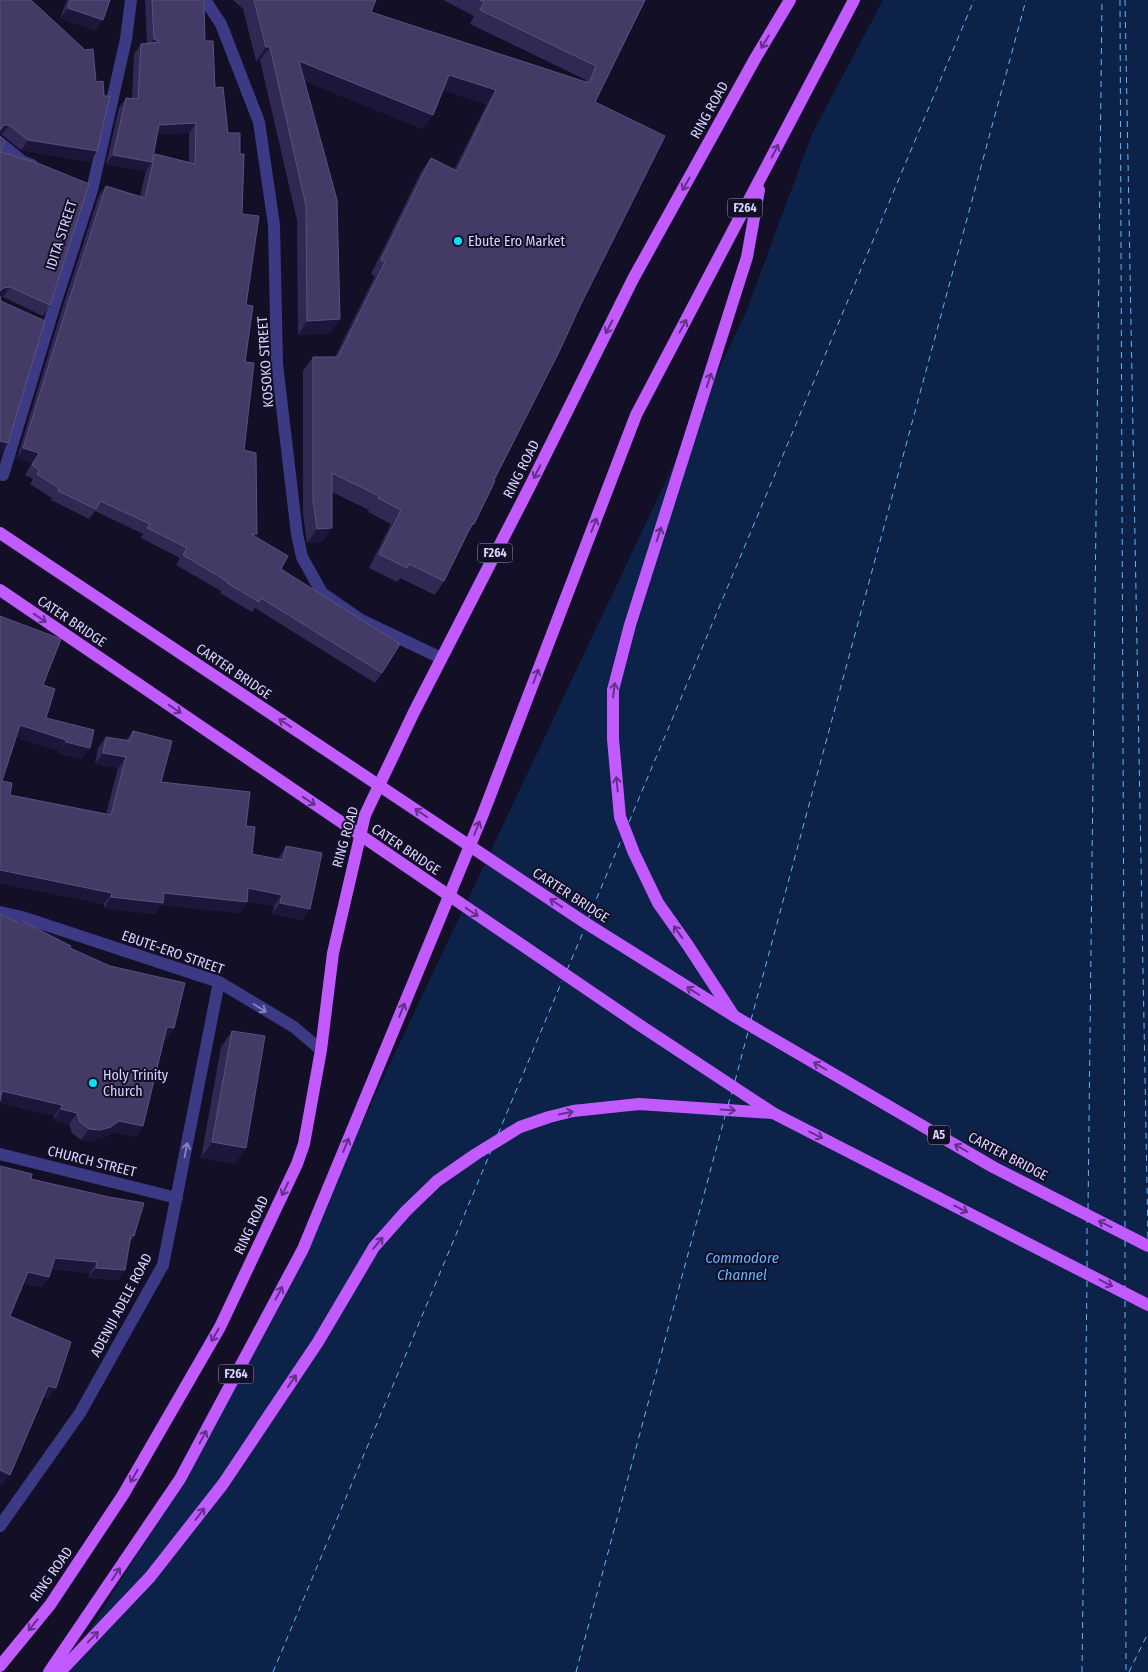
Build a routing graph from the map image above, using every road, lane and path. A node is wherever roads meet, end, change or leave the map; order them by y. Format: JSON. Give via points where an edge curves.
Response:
{"nodes":[{"id":1,"x":130,"y":0,"type":"edge"},
{"id":2,"x":205,"y":0,"type":"edge"},
{"id":3,"x":790,"y":0,"type":"edge"},
{"id":4,"x":854,"y":0,"type":"edge"},
{"id":5,"x":0,"y":143,"type":"edge"},
{"id":6,"x":40,"y":168,"type":"edge"},
{"id":7,"x":762,"y":176,"type":"junction"},
{"id":8,"x":3,"y":475,"type":"dead end"},
{"id":9,"x":0,"y":533,"type":"edge"},
{"id":10,"x":0,"y":590,"type":"edge"},
{"id":11,"x":441,"y":658,"type":"junction"},
{"id":12,"x":0,"y":912,"type":"edge"},
{"id":13,"x":218,"y":982,"type":"junction"},
{"id":14,"x":734,"y":1016,"type":"junction"},
{"id":15,"x":321,"y":1050,"type":"junction"},
{"id":16,"x":773,"y":1112,"type":"junction"},
{"id":17,"x":0,"y":1154,"type":"edge"},
{"id":18,"x":176,"y":1198,"type":"junction"},
{"id":19,"x":1148,"y":1246,"type":"edge"},
{"id":20,"x":1148,"y":1305,"type":"edge"},
{"id":21,"x":0,"y":1526,"type":"edge"},
{"id":22,"x":0,"y":1666,"type":"edge"},
{"id":23,"x":49,"y":1672,"type":"edge"},
{"id":24,"x":60,"y":1672,"type":"edge"}],
"edges":[{"from":1,"to":8,"type":"street","name":"IDITA STREET","via":[[126,39],[87,188],[44,325]]},
{"from":2,"to":11,"type":"street","name":"KOSOKO STREET","via":[[221,24],[260,122],[274,225],[277,364],[302,557],[322,592],[360,620]]},
{"from":3,"to":11,"type":"main road","name":"RING ROAD","number":"F264","one_way":true,"via":[[633,279]]},
{"from":7,"to":4,"type":"main road","number":"F264","one_way":true},
{"from":5,"to":6,"type":"street","via":[[22,161]]},
{"from":14,"to":7,"type":"main road","one_way":true,"via":[[658,903],[620,817],[613,739],[613,690],[630,625],[747,257]]},
{"from":23,"to":7,"type":"main road","number":"F264","one_way":true,"via":[[180,1479],[303,1249],[483,814],[636,415]]},
{"from":14,"to":9,"type":"main road","name":"CARTER BRIDGE","number":"A5","one_way":true,"bridge":true,"via":[[584,922]]},
{"from":10,"to":16,"type":"main road","name":"CATER BRIDGE","one_way":true,"bridge":true,"via":[[641,1026]]},
{"from":11,"to":15,"type":"main road","name":"RING ROAD","number":"F264","via":[[365,815],[333,953]]},
{"from":12,"to":13,"type":"street","name":"EBUTE-ERO STREET"},
{"from":13,"to":15,"type":"street","name":"EBUTE-ERO STREET","one_way":true,"via":[[294,1028]]},
{"from":18,"to":13,"type":"street","name":"ADENIJI ADELE ROAD","one_way":true},
{"from":19,"to":14,"type":"main road","name":"CARTER BRIDGE","number":"A5","one_way":true,"via":[[993,1167]]},
{"from":15,"to":22,"type":"main road","name":"RING ROAD","number":"F264","one_way":true,"via":[[304,1144],[297,1164],[220,1327],[123,1495],[50,1605]]},
{"from":16,"to":20,"type":"main road","one_way":true},
{"from":24,"to":16,"type":"main road","one_way":true,"via":[[150,1577],[223,1484],[318,1342],[374,1247],[437,1181],[520,1127],[573,1112],[639,1104]]},
{"from":17,"to":18,"type":"street","name":"CHURCH STREET"},
{"from":18,"to":21,"type":"street","name":"ADENIJI ADELE ROAD","via":[[163,1264],[80,1413]]}]}
